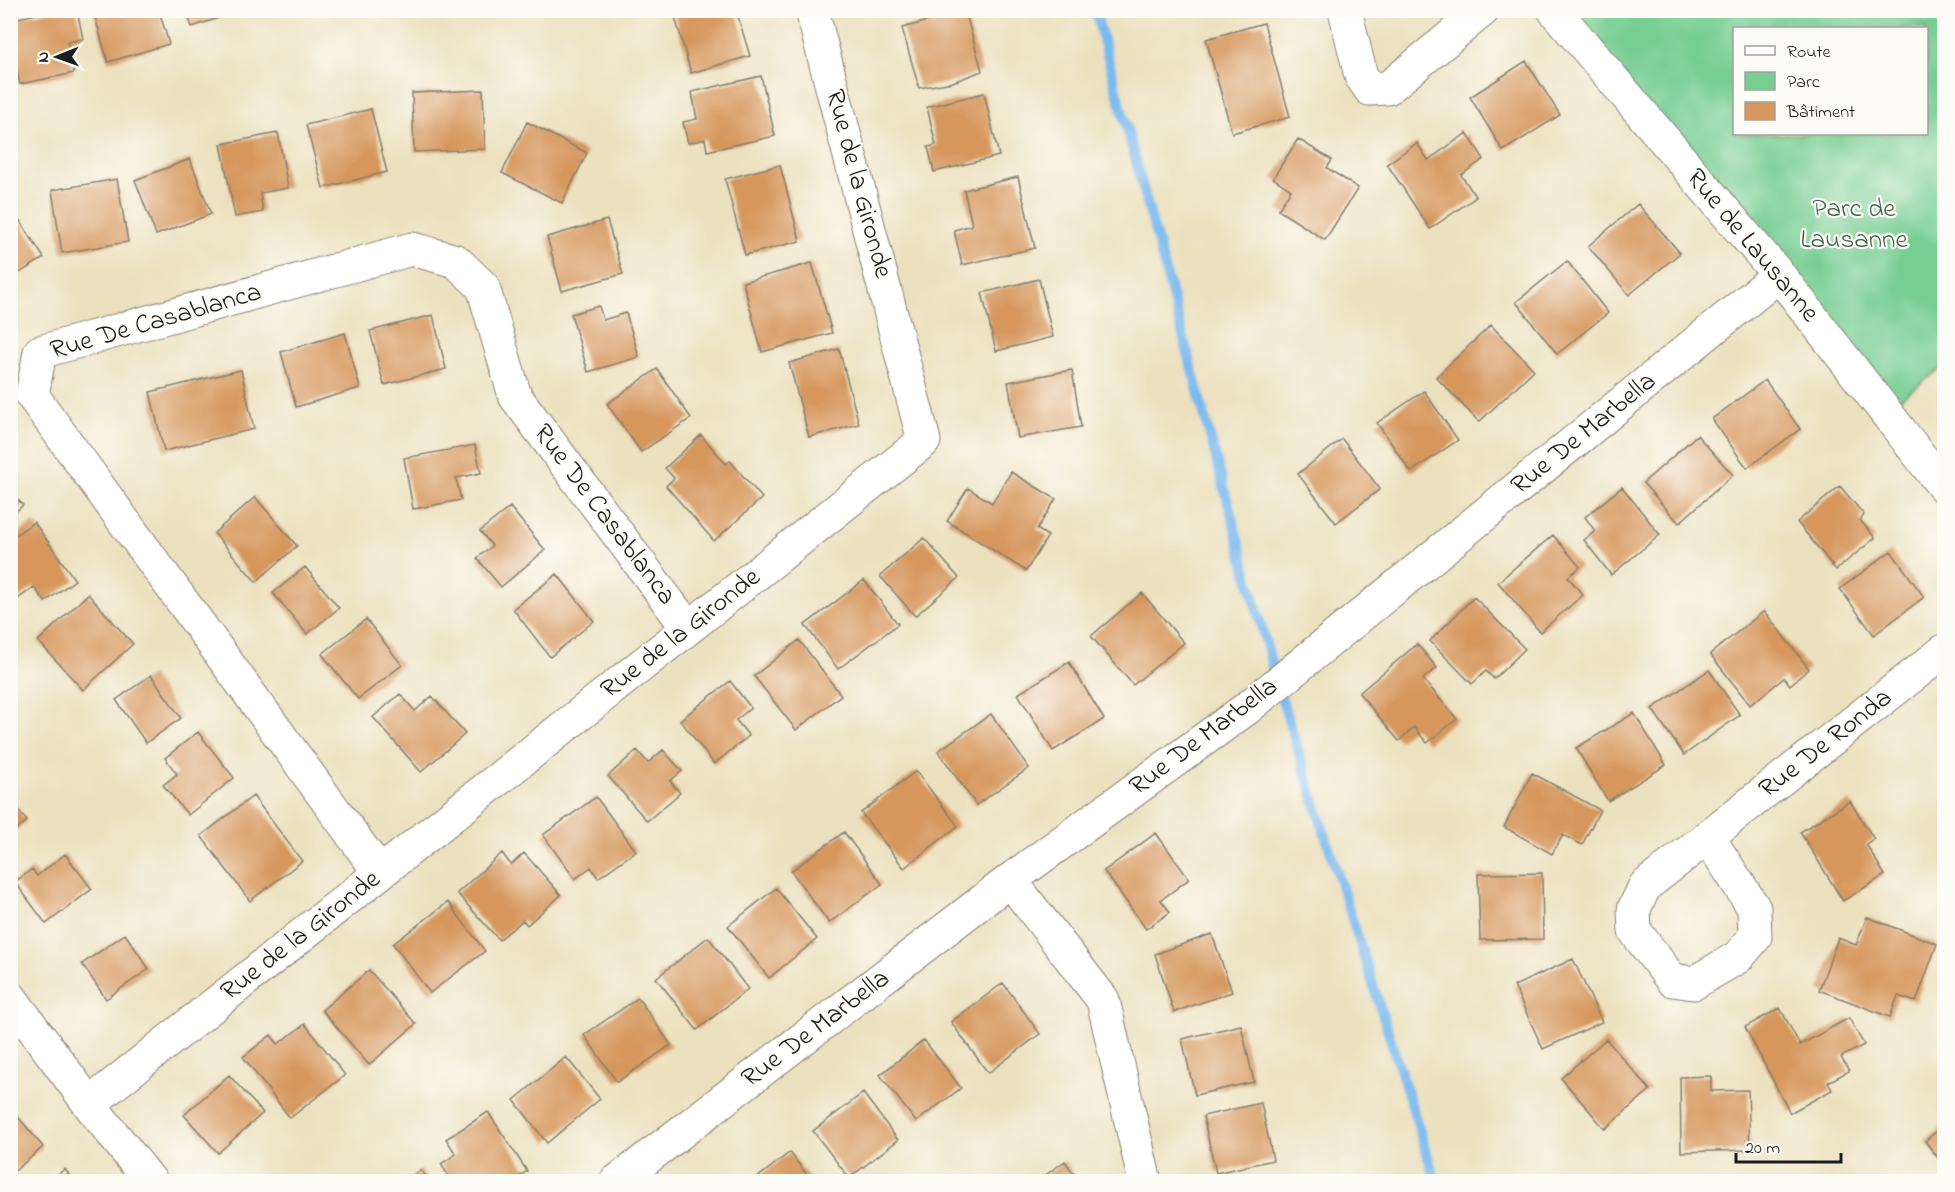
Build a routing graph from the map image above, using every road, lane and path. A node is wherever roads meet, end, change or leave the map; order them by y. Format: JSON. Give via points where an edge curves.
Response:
{"nodes":[{"id":1,"x":812,"y":10,"type":"edge"},
{"id":2,"x":1346,"y":10,"type":"edge"},
{"id":3,"x":1484,"y":10,"type":"edge"},
{"id":4,"x":1554,"y":10,"type":"edge"},
{"id":5,"x":1779,"y":275,"type":"junction"},
{"id":6,"x":1944,"y":486,"type":"edge"},
{"id":7,"x":688,"y":628,"type":"junction"},
{"id":8,"x":1944,"y":651,"type":"edge"},
{"id":9,"x":1708,"y":837,"type":"dead end"},
{"id":10,"x":380,"y":873,"type":"junction"},
{"id":11,"x":1010,"y":880,"type":"junction"},
{"id":12,"x":10,"y":997,"type":"edge"},
{"id":13,"x":90,"y":1104,"type":"junction"},
{"id":14,"x":152,"y":1182,"type":"edge"},
{"id":15,"x":616,"y":1182,"type":"edge"},
{"id":16,"x":1145,"y":1182,"type":"edge"}],
"edges":[{"from":1,"to":7,"type":"street","name":"Rue de la Gironde","via":[[924,441]]},
{"from":2,"to":3,"type":"street","via":[[1361,76],[1370,88],[1388,88]]},
{"from":4,"to":5,"type":"street","name":"Rue de Lausanne"},
{"from":5,"to":6,"type":"street","name":"Rue de Lausanne"},
{"from":5,"to":11,"type":"street","name":"Rue De Marbella","via":[[1246,709]]},
{"from":7,"to":10,"type":"street","name":"Rue de la Gironde"},
{"from":7,"to":10,"type":"street","name":"Rue De Casablanca","via":[[515,396],[483,287],[456,261],[412,249],[40,352],[33,395]]},
{"from":8,"to":9,"type":"street","name":"Rue De Ronda"},
{"from":10,"to":13,"type":"street","name":"Rue de la Gironde"},
{"from":11,"to":15,"type":"street","name":"Rue De Marbella"},
{"from":11,"to":16,"type":"street","via":[[1103,1000]]},
{"from":12,"to":13,"type":"street"},
{"from":13,"to":14,"type":"street"}]}
